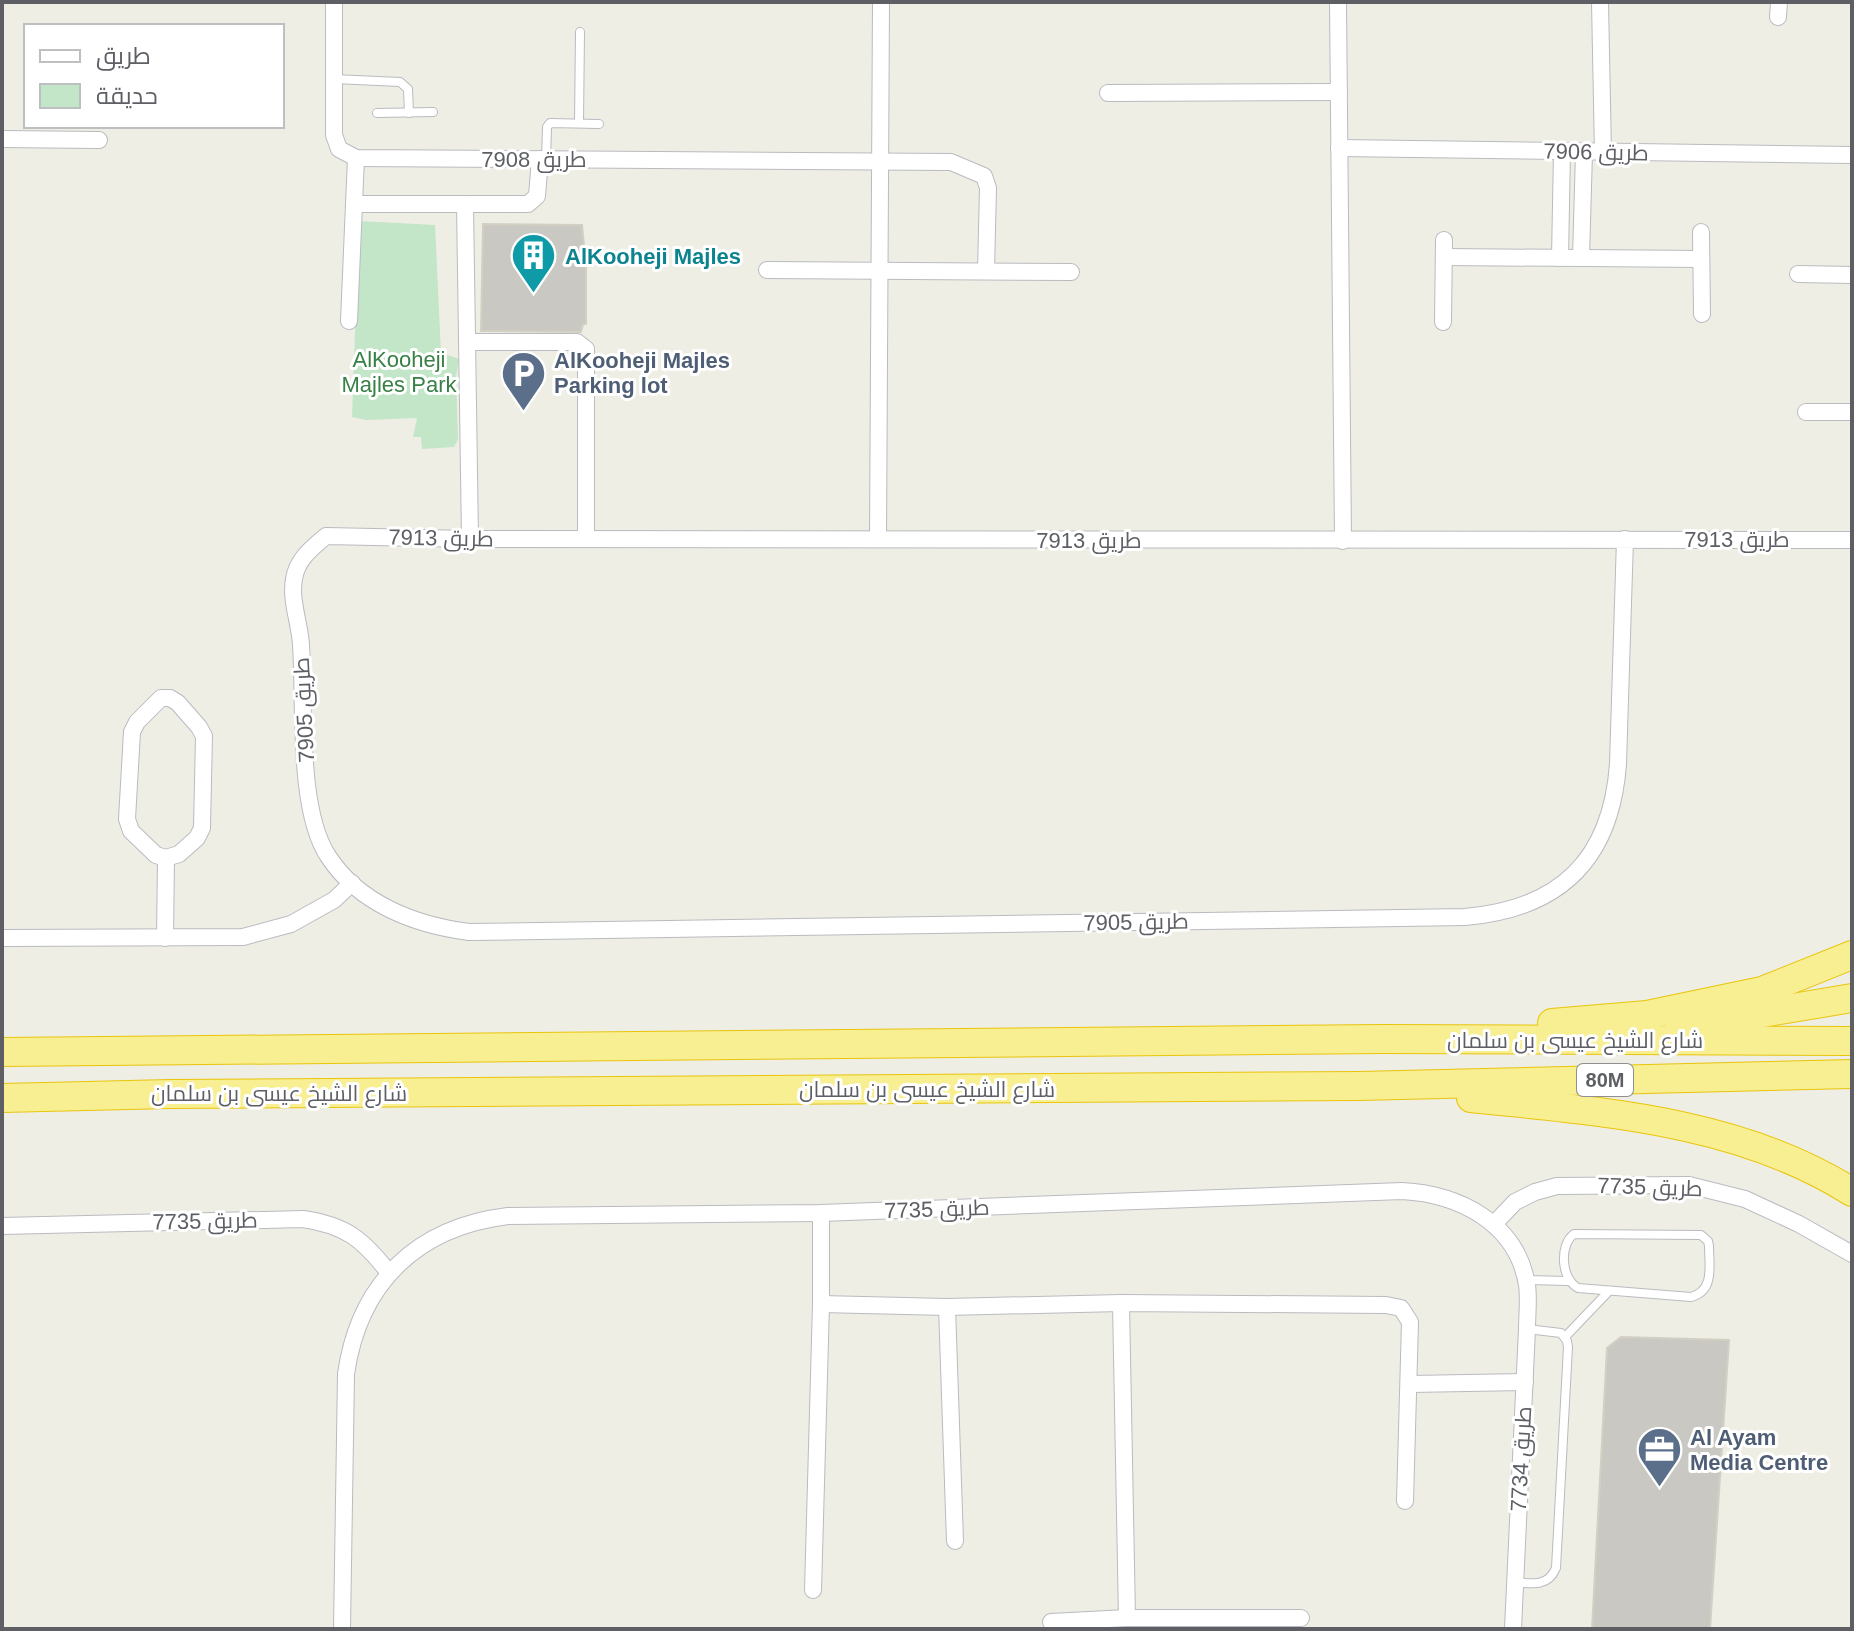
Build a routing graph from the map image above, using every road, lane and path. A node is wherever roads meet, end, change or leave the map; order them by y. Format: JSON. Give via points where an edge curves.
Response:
{"nodes":[{"id":1,"x":334,"y":2,"type":"edge"},
{"id":2,"x":881,"y":2,"type":"edge"},
{"id":3,"x":1338,"y":2,"type":"edge"},
{"id":4,"x":1600,"y":2,"type":"edge"},
{"id":5,"x":580,"y":32,"type":"dead end"},
{"id":6,"x":334,"y":79,"type":"junction"},
{"id":7,"x":1339,"y":92,"type":"junction"},
{"id":8,"x":1108,"y":93,"type":"dead end"},
{"id":9,"x":433,"y":112,"type":"dead end"},
{"id":10,"x":377,"y":113,"type":"dead end"},
{"id":11,"x":409,"y":113,"type":"junction"},
{"id":12,"x":579,"y":123,"type":"junction"},
{"id":13,"x":599,"y":124,"type":"dead end"},
{"id":14,"x":2,"y":139,"type":"edge"},
{"id":15,"x":99,"y":140,"type":"dead end"},
{"id":16,"x":1339,"y":148,"type":"junction"},
{"id":17,"x":1562,"y":152,"type":"junction"},
{"id":18,"x":1584,"y":152,"type":"junction"},
{"id":19,"x":1603,"y":153,"type":"junction"},
{"id":20,"x":1852,"y":155,"type":"edge"},
{"id":21,"x":356,"y":158,"type":"junction"},
{"id":22,"x":543,"y":159,"type":"junction"},
{"id":23,"x":879,"y":160,"type":"junction"},
{"id":24,"x":356,"y":204,"type":"junction"},
{"id":25,"x":465,"y":204,"type":"junction"},
{"id":26,"x":1701,"y":232,"type":"dead end"},
{"id":27,"x":1560,"y":258,"type":"junction"},
{"id":28,"x":1581,"y":258,"type":"junction"},
{"id":29,"x":1701,"y":259,"type":"junction"},
{"id":30,"x":767,"y":270,"type":"dead end"},
{"id":31,"x":878,"y":271,"type":"junction"},
{"id":32,"x":986,"y":271,"type":"junction"},
{"id":33,"x":1071,"y":272,"type":"dead end"},
{"id":34,"x":1798,"y":274,"type":"dead end"},
{"id":35,"x":1852,"y":275,"type":"edge"},
{"id":36,"x":1702,"y":314,"type":"dead end"},
{"id":37,"x":349,"y":321,"type":"dead end"},
{"id":38,"x":1443,"y":322,"type":"dead end"},
{"id":39,"x":467,"y":342,"type":"junction"},
{"id":40,"x":1806,"y":412,"type":"dead end"},
{"id":41,"x":1852,"y":412,"type":"edge"},
{"id":42,"x":326,"y":536,"type":"joint"},
{"id":43,"x":470,"y":539,"type":"junction"},
{"id":44,"x":586,"y":539,"type":"junction"},
{"id":45,"x":878,"y":539,"type":"junction"},
{"id":46,"x":1625,"y":539,"type":"junction"},
{"id":47,"x":1852,"y":540,"type":"edge"},
{"id":48,"x":1343,"y":541,"type":"junction"},
{"id":49,"x":166,"y":858,"type":"junction"},
{"id":50,"x":352,"y":883,"type":"junction"},
{"id":51,"x":2,"y":938,"type":"edge"},
{"id":52,"x":165,"y":938,"type":"junction"},
{"id":53,"x":1852,"y":955,"type":"edge"},
{"id":54,"x":1852,"y":998,"type":"edge"},
{"id":55,"x":1852,"y":1023,"type":"edge"},
{"id":56,"x":1384,"y":1039,"type":"junction"},
{"id":57,"x":1581,"y":1040,"type":"junction"},
{"id":58,"x":1642,"y":1040,"type":"junction"},
{"id":59,"x":1852,"y":1041,"type":"edge"},
{"id":60,"x":2,"y":1052,"type":"edge"},
{"id":61,"x":1852,"y":1074,"type":"edge"},
{"id":62,"x":1785,"y":1075,"type":"junction"},
{"id":63,"x":1852,"y":1084,"type":"edge"},
{"id":64,"x":1359,"y":1086,"type":"junction"},
{"id":65,"x":2,"y":1098,"type":"edge"},
{"id":66,"x":1852,"y":1192,"type":"edge"},
{"id":67,"x":821,"y":1213,"type":"junction"},
{"id":68,"x":1494,"y":1224,"type":"junction"},
{"id":69,"x":2,"y":1226,"type":"edge"},
{"id":70,"x":1852,"y":1254,"type":"edge"},
{"id":71,"x":389,"y":1273,"type":"junction"},
{"id":72,"x":1568,"y":1281,"type":"junction"},
{"id":73,"x":1527,"y":1284,"type":"junction"},
{"id":74,"x":1609,"y":1291,"type":"junction"},
{"id":75,"x":1121,"y":1303,"type":"junction"},
{"id":76,"x":821,"y":1304,"type":"junction"},
{"id":77,"x":947,"y":1307,"type":"junction"},
{"id":78,"x":1527,"y":1329,"type":"junction"},
{"id":79,"x":1565,"y":1337,"type":"junction"},
{"id":80,"x":1525,"y":1382,"type":"junction"},
{"id":81,"x":1410,"y":1384,"type":"junction"},
{"id":82,"x":1405,"y":1501,"type":"dead end"},
{"id":83,"x":955,"y":1541,"type":"dead end"},
{"id":84,"x":1514,"y":1582,"type":"junction"},
{"id":85,"x":813,"y":1590,"type":"dead end"},
{"id":86,"x":1127,"y":1618,"type":"junction"},
{"id":87,"x":1301,"y":1618,"type":"dead end"},
{"id":88,"x":1051,"y":1622,"type":"dead end"},
{"id":89,"x":342,"y":1629,"type":"edge"},
{"id":90,"x":1513,"y":1629,"type":"edge"}],
"edges":[{"from":1,"to":6,"type":"street"},
{"from":2,"to":23,"type":"street"},
{"from":3,"to":7,"type":"street"},
{"from":4,"to":19,"type":"street"},
{"from":5,"to":12,"type":"lane"},
{"from":6,"to":11,"type":"lane","via":[[400,82],[408,89]]},
{"from":6,"to":21,"type":"street","via":[[336,145]]},
{"from":7,"to":8,"type":"street"},
{"from":7,"to":16,"type":"street"},
{"from":9,"to":11,"type":"lane"},
{"from":10,"to":11,"type":"lane"},
{"from":12,"to":13,"type":"lane"},
{"from":12,"to":22,"type":"lane","via":[[548,125]]},
{"from":14,"to":15,"type":"street"},
{"from":16,"to":17,"type":"street","name":"طريق 7906"},
{"from":16,"to":48,"type":"street"},
{"from":17,"to":18,"type":"street","name":"طريق 7906"},
{"from":17,"to":27,"type":"street"},
{"from":18,"to":19,"type":"street","name":"طريق 7906"},
{"from":18,"to":28,"type":"street"},
{"from":19,"to":20,"type":"street","name":"طريق 7906"},
{"from":21,"to":22,"type":"street","name":"طريق 7908"},
{"from":21,"to":24,"type":"street"},
{"from":22,"to":23,"type":"street","name":"طريق 7908"},
{"from":22,"to":25,"type":"street","via":[[535,200]]},
{"from":23,"to":31,"type":"street"},
{"from":23,"to":32,"type":"street","name":"طريق 7908","via":[[951,162],[984,176]]},
{"from":24,"to":25,"type":"street"},
{"from":24,"to":37,"type":"street"},
{"from":25,"to":39,"type":"street"},
{"from":26,"to":29,"type":"street"},
{"from":27,"to":28,"type":"street"},
{"from":27,"to":38,"type":"street","via":[[1444,249]]},
{"from":28,"to":29,"type":"street"},
{"from":29,"to":36,"type":"street"},
{"from":30,"to":31,"type":"street"},
{"from":31,"to":32,"type":"street"},
{"from":31,"to":45,"type":"street"},
{"from":32,"to":33,"type":"street"},
{"from":34,"to":35,"type":"street"},
{"from":39,"to":43,"type":"street"},
{"from":39,"to":44,"type":"street","via":[[577,342],[586,349]]},
{"from":40,"to":41,"type":"street"},
{"from":42,"to":43,"type":"street","name":"طريق 7913"},
{"from":42,"to":50,"type":"street","name":"طريق 7905","via":[[302,559],[293,581],[309,808],[324,850]]},
{"from":43,"to":44,"type":"street","name":"طريق 7913"},
{"from":44,"to":45,"type":"street","name":"طريق 7913"},
{"from":45,"to":48,"type":"street","name":"طريق 7913"},
{"from":46,"to":47,"type":"street","name":"طريق 7913"},
{"from":46,"to":48,"type":"street","name":"طريق 7913"},
{"from":46,"to":50,"type":"street","name":"طريق 7905","via":[[1618,764],[1607,823],[1594,850],[1551,893],[1495,915],[469,932],[395,913]]},
{"from":49,"to":49,"type":"street","via":[[179,854],[202,828],[206,746],[199,727],[166,697],[153,703],[132,732],[127,819],[134,835]]},
{"from":49,"to":52,"type":"street"},
{"from":50,"to":52,"type":"street","via":[[313,913],[268,932]]},
{"from":51,"to":52,"type":"street"},
{"from":53,"to":56,"type":"highway","via":[[1762,991],[1647,1015]]},
{"from":54,"to":57,"type":"highway"},
{"from":55,"to":58,"type":"highway"},
{"from":56,"to":57,"type":"highway","name":"شارع الشيخ عيسى بن سلمان","number":"80M"},
{"from":56,"to":60,"type":"highway","name":"شارع الشيخ عيسى بن سلمان"},
{"from":57,"to":58,"type":"highway","name":"شارع الشيخ عيسى بن سلمان","number":"80M"},
{"from":58,"to":59,"type":"highway","name":"شارع الشيخ عيسى بن سلمان","number":"80M"},
{"from":61,"to":62,"type":"highway","name":"شارع الشيخ عيسى بن سلمان","number":"80M"},
{"from":62,"to":63,"type":"highway"},
{"from":62,"to":64,"type":"highway","name":"شارع الشيخ عيسى بن سلمان","number":"80M"},
{"from":64,"to":65,"type":"highway","name":"شارع الشيخ عيسى بن سلمان"},
{"from":64,"to":66,"type":"highway","via":[[1669,1122],[1742,1140]]},
{"from":67,"to":68,"type":"street","name":"طريق 7735","via":[[1402,1191],[1451,1200]]},
{"from":67,"to":71,"type":"street","name":"طريق 7735","via":[[488,1218],[429,1240]]},
{"from":67,"to":76,"type":"street"},
{"from":68,"to":70,"type":"street","name":"طريق 7735","via":[[1515,1202],[1557,1186],[1689,1185],[1745,1199]]},
{"from":68,"to":73,"type":"street","name":"طريق 7735","via":[[1516,1254]]},
{"from":69,"to":71,"type":"street","name":"طريق 7735","via":[[303,1219],[330,1223],[354,1236]]},
{"from":71,"to":89,"type":"street","name":"طريق 7735","via":[[361,1315],[346,1374]]},
{"from":72,"to":73,"type":"lane"},
{"from":72,"to":74,"type":"lane","via":[[1578,1288]]},
{"from":72,"to":74,"type":"lane","via":[[1566,1245],[1574,1234],[1701,1235],[1708,1241],[1708,1283],[1697,1296]]},
{"from":73,"to":78,"type":"street","name":"طريق 7734"},
{"from":74,"to":79,"type":"lane"},
{"from":75,"to":77,"type":"street"},
{"from":75,"to":81,"type":"street","via":[[1401,1308],[1410,1322]]},
{"from":75,"to":86,"type":"street"},
{"from":76,"to":77,"type":"street"},
{"from":76,"to":85,"type":"street"},
{"from":77,"to":83,"type":"street"},
{"from":78,"to":79,"type":"lane"},
{"from":78,"to":80,"type":"street","name":"طريق 7734"},
{"from":79,"to":84,"type":"lane","via":[[1556,1568],[1543,1583]]},
{"from":80,"to":81,"type":"street"},
{"from":80,"to":84,"type":"street","name":"طريق 7734"},
{"from":81,"to":82,"type":"street"},
{"from":84,"to":90,"type":"street","name":"طريق 7734"},
{"from":86,"to":87,"type":"street"},
{"from":86,"to":88,"type":"street"}]}
